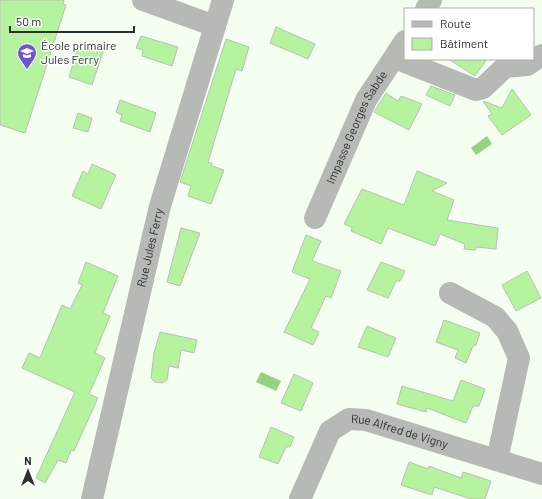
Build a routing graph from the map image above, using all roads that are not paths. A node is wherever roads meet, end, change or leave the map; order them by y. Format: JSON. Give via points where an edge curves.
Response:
{"nodes":[{"id":1,"x":143,"y":0,"type":"edge"},
{"id":2,"x":223,"y":0,"type":"edge"},
{"id":3,"x":215,"y":26,"type":"junction"},
{"id":4,"x":400,"y":50,"type":"edge"},
{"id":5,"x":542,"y":55,"type":"edge"},
{"id":6,"x":419,"y":60,"type":"edge"},
{"id":7,"x":315,"y":218,"type":"dead end"},
{"id":8,"x":450,"y":293,"type":"dead end"},
{"id":9,"x":497,"y":460,"type":"junction"},
{"id":10,"x":542,"y":474,"type":"edge"},
{"id":11,"x":92,"y":499,"type":"edge"},
{"id":12,"x":300,"y":499,"type":"edge"}],
"edges":[{"from":1,"to":3,"type":"street"},
{"from":2,"to":3,"type":"street","name":"Rue Jules Ferry"},
{"from":3,"to":11,"type":"street","name":"Rue Jules Ferry","via":[[160,206]]},
{"from":4,"to":7,"type":"street","name":"Impasse Georges Sabde","via":[[366,100]]},
{"from":5,"to":6,"type":"street","via":[[527,65],[505,67],[483,88],[476,90]]},
{"from":8,"to":9,"type":"street","via":[[495,317],[507,331],[519,358]]},
{"from":9,"to":10,"type":"street","name":"Rue Alfred de Vigny"},
{"from":9,"to":12,"type":"street","name":"Rue Alfred de Vigny","via":[[366,420],[349,419],[330,431]]}]}
